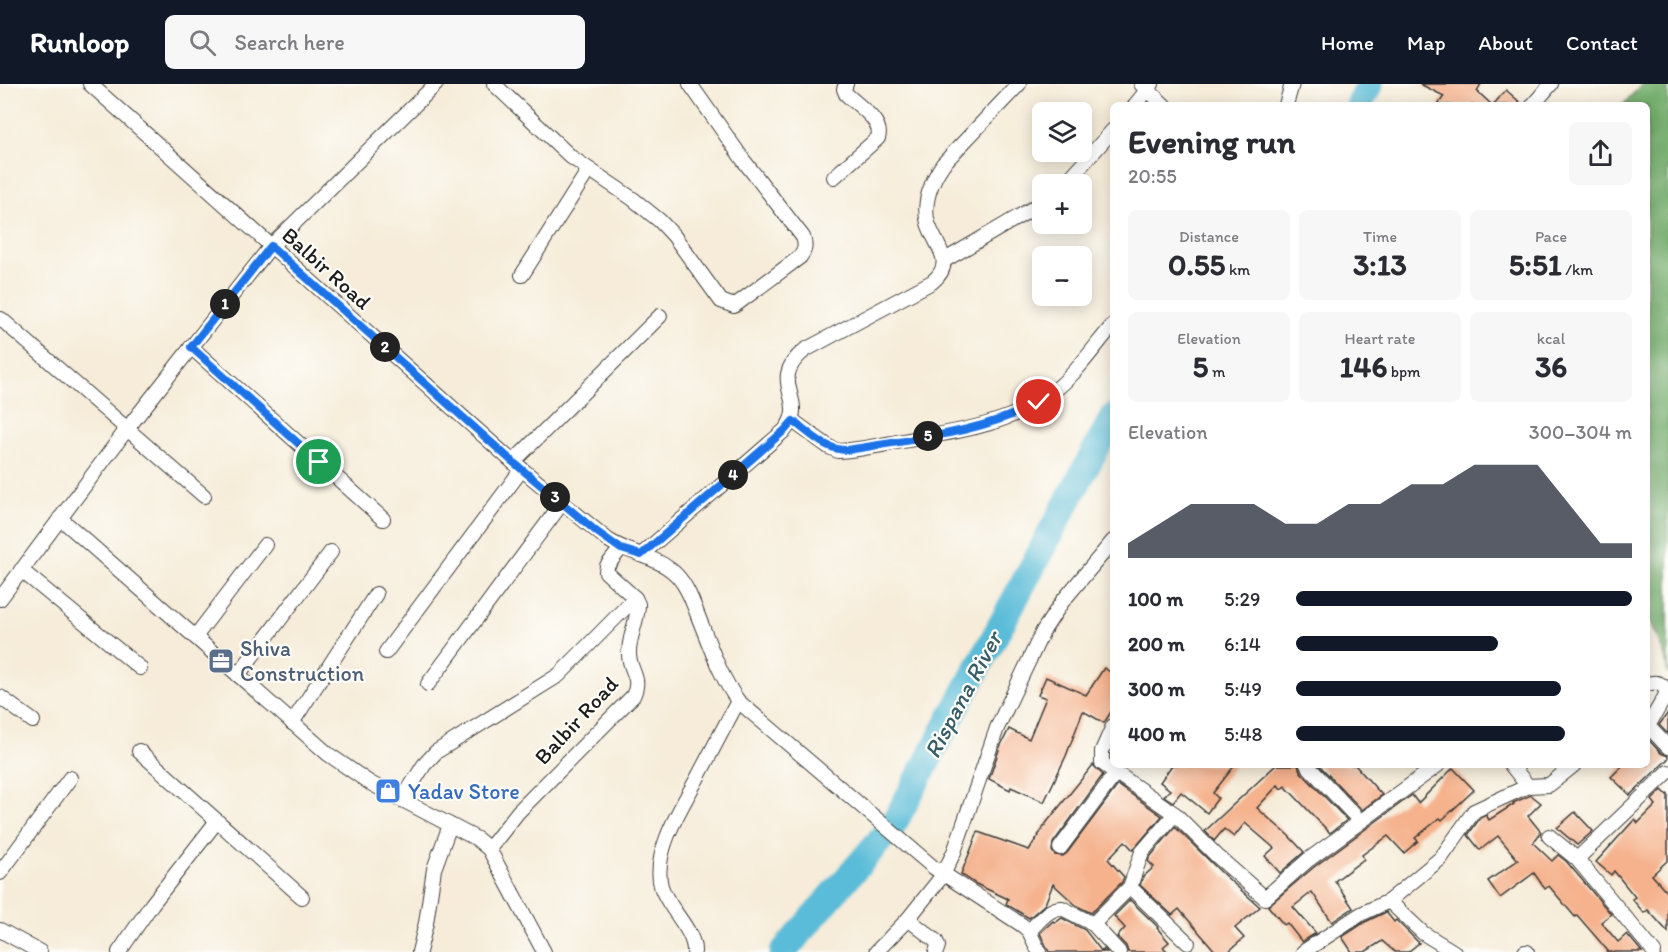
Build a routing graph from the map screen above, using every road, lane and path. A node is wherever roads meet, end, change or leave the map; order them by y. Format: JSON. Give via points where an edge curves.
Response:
{"nodes":[{"id":1,"x":90,"y":84,"type":"edge"},
{"id":2,"x":436,"y":84,"type":"edge"},
{"id":3,"x":494,"y":84,"type":"edge"},
{"id":4,"x":690,"y":84,"type":"edge"},
{"id":5,"x":846,"y":84,"type":"edge"},
{"id":6,"x":1019,"y":84,"type":"edge"},
{"id":7,"x":1292,"y":84,"type":"edge"},
{"id":8,"x":1552,"y":84,"type":"edge"},
{"id":9,"x":1147,"y":86,"type":"edge"},
{"id":10,"x":1137,"y":102,"type":"edge"},
{"id":11,"x":1161,"y":102,"type":"edge"},
{"id":12,"x":1287,"y":102,"type":"edge"},
{"id":13,"x":1536,"y":102,"type":"edge"},
{"id":14,"x":1110,"y":133,"type":"edge"},
{"id":15,"x":588,"y":171,"type":"junction"},
{"id":16,"x":1074,"y":174,"type":"edge"},
{"id":17,"x":834,"y":177,"type":"dead end"},
{"id":18,"x":1032,"y":209,"type":"edge"},
{"id":19,"x":271,"y":246,"type":"junction"},
{"id":20,"x":945,"y":260,"type":"junction"},
{"id":21,"x":522,"y":275,"type":"dead end"},
{"id":22,"x":660,"y":316,"type":"dead end"},
{"id":23,"x":1,"y":319,"type":"edge"},
{"id":24,"x":1110,"y":329,"type":"edge"},
{"id":25,"x":191,"y":347,"type":"junction"},
{"id":26,"x":793,"y":421,"type":"junction"},
{"id":27,"x":127,"y":429,"type":"junction"},
{"id":28,"x":518,"y":465,"type":"junction"},
{"id":29,"x":204,"y":496,"type":"dead end"},
{"id":30,"x":562,"y":502,"type":"junction"},
{"id":31,"x":60,"y":518,"type":"junction"},
{"id":32,"x":383,"y":519,"type":"dead end"},
{"id":33,"x":265,"y":545,"type":"dead end"},
{"id":34,"x":1110,"y":545,"type":"edge"},
{"id":35,"x":621,"y":549,"type":"junction"},
{"id":36,"x":331,"y":552,"type":"dead end"},
{"id":37,"x":641,"y":555,"type":"junction"},
{"id":38,"x":21,"y":570,"type":"junction"},
{"id":39,"x":376,"y":594,"type":"dead end"},
{"id":40,"x":635,"y":598,"type":"junction"},
{"id":41,"x":0,"y":599,"type":"edge"},
{"id":42,"x":195,"y":637,"type":"junction"},
{"id":43,"x":386,"y":652,"type":"dead end"},
{"id":44,"x":140,"y":668,"type":"dead end"},
{"id":45,"x":238,"y":675,"type":"junction"},
{"id":46,"x":428,"y":684,"type":"dead end"},
{"id":47,"x":1650,"y":684,"type":"edge"},
{"id":48,"x":0,"y":697,"type":"edge"},
{"id":49,"x":738,"y":701,"type":"junction"},
{"id":50,"x":33,"y":721,"type":"dead end"},
{"id":51,"x":1650,"y":722,"type":"edge"},
{"id":52,"x":292,"y":723,"type":"junction"},
{"id":53,"x":1650,"y":728,"type":"edge"},
{"id":54,"x":1110,"y":733,"type":"edge"},
{"id":55,"x":1668,"y":747,"type":"edge"},
{"id":56,"x":139,"y":752,"type":"dead end"},
{"id":57,"x":1310,"y":768,"type":"edge"},
{"id":58,"x":1434,"y":768,"type":"edge"},
{"id":59,"x":1513,"y":768,"type":"edge"},
{"id":60,"x":1570,"y":768,"type":"edge"},
{"id":61,"x":1116,"y":773,"type":"junction"},
{"id":62,"x":70,"y":778,"type":"dead end"},
{"id":63,"x":1665,"y":781,"type":"edge"},
{"id":64,"x":1526,"y":784,"type":"junction"},
{"id":65,"x":402,"y":800,"type":"junction"},
{"id":66,"x":1175,"y":814,"type":"junction"},
{"id":67,"x":217,"y":821,"type":"junction"},
{"id":68,"x":1360,"y":821,"type":"junction"},
{"id":69,"x":450,"y":825,"type":"junction"},
{"id":70,"x":1549,"y":836,"type":"dead end"},
{"id":71,"x":1060,"y":848,"type":"dead end"},
{"id":72,"x":489,"y":849,"type":"junction"},
{"id":73,"x":1577,"y":859,"type":"junction"},
{"id":74,"x":938,"y":871,"type":"junction"},
{"id":75,"x":0,"y":873,"type":"edge"},
{"id":76,"x":1130,"y":887,"type":"junction"},
{"id":77,"x":302,"y":897,"type":"dead end"},
{"id":78,"x":1389,"y":901,"type":"junction"},
{"id":79,"x":908,"y":919,"type":"junction"},
{"id":80,"x":1094,"y":924,"type":"junction"},
{"id":81,"x":0,"y":930,"type":"edge"},
{"id":82,"x":1029,"y":931,"type":"junction"},
{"id":83,"x":1188,"y":943,"type":"dead end"},
{"id":84,"x":542,"y":951,"type":"edge"},
{"id":85,"x":40,"y":952,"type":"edge"},
{"id":86,"x":119,"y":952,"type":"edge"},
{"id":87,"x":419,"y":952,"type":"edge"},
{"id":88,"x":694,"y":952,"type":"edge"},
{"id":89,"x":876,"y":952,"type":"edge"},
{"id":90,"x":936,"y":952,"type":"edge"},
{"id":91,"x":1039,"y":952,"type":"edge"},
{"id":92,"x":1119,"y":952,"type":"edge"},
{"id":93,"x":1303,"y":952,"type":"edge"},
{"id":94,"x":1454,"y":952,"type":"edge"},
{"id":95,"x":1654,"y":952,"type":"edge"}],
"edges":[{"from":1,"to":19,"type":"street","name":"Balbir Road"},
{"from":2,"to":19,"type":"street"},
{"from":3,"to":15,"type":"street"},
{"from":4,"to":15,"type":"street","via":[[803,237],[805,251],[800,257],[742,301],[734,306],[728,304],[721,301],[660,221]]},
{"from":5,"to":17,"type":"street","via":[[846,94],[875,121],[880,132]]},
{"from":6,"to":20,"type":"street","via":[[935,176],[927,207],[928,222]]},
{"from":7,"to":12,"type":"street"},
{"from":8,"to":13,"type":"street"},
{"from":9,"to":10,"type":"street"},
{"from":9,"to":11,"type":"street"},
{"from":14,"to":16,"type":"street"},
{"from":15,"to":21,"type":"street"},
{"from":18,"to":20,"type":"street"},
{"from":19,"to":25,"type":"street"},
{"from":19,"to":28,"type":"street","name":"Balbir Road"},
{"from":20,"to":26,"type":"street","via":[[940,276],[932,282],[795,358],[787,375]]},
{"from":22,"to":28,"type":"street"},
{"from":23,"to":27,"type":"street"},
{"from":24,"to":26,"type":"street","via":[[1054,391],[1025,409],[983,424],[838,451]]},
{"from":25,"to":27,"type":"street"},
{"from":25,"to":32,"type":"street"},
{"from":26,"to":37,"type":"street"},
{"from":27,"to":29,"type":"street"},
{"from":27,"to":31,"type":"street"},
{"from":28,"to":30,"type":"street","name":"Balbir Road"},
{"from":28,"to":43,"type":"street"},
{"from":30,"to":35,"type":"street","name":"Balbir Road"},
{"from":30,"to":46,"type":"street"},
{"from":31,"to":38,"type":"street"},
{"from":31,"to":42,"type":"street"},
{"from":33,"to":42,"type":"street"},
{"from":34,"to":74,"type":"street","via":[[1043,631],[990,746],[954,852]]},
{"from":35,"to":37,"type":"street","name":"Balbir Road"},
{"from":35,"to":40,"type":"street","via":[[606,572]]},
{"from":36,"to":45,"type":"street"},
{"from":37,"to":49,"type":"street","name":"Balbir Road","via":[[659,562],[680,579]]},
{"from":38,"to":41,"type":"street"},
{"from":38,"to":44,"type":"street"},
{"from":39,"to":52,"type":"street"},
{"from":40,"to":65,"type":"street","via":[[559,675],[436,752]]},
{"from":40,"to":72,"type":"street","name":"Balbir Road","via":[[638,612],[629,653],[637,683],[633,696],[518,812]]},
{"from":42,"to":45,"type":"street"},
{"from":45,"to":52,"type":"street"},
{"from":47,"to":51,"type":"street","via":[[1660,683],[1666,693]]},
{"from":48,"to":50,"type":"street"},
{"from":49,"to":74,"type":"street","name":"Balbir Road"},
{"from":49,"to":88,"type":"street","via":[[662,853],[661,886],[692,940]]},
{"from":52,"to":65,"type":"street","via":[[347,769]]},
{"from":53,"to":55,"type":"street"},
{"from":54,"to":61,"type":"street","via":[[1100,755],[1102,763]]},
{"from":56,"to":67,"type":"street"},
{"from":57,"to":68,"type":"street"},
{"from":58,"to":68,"type":"street"},
{"from":59,"to":64,"type":"street"},
{"from":60,"to":64,"type":"street","via":[[1549,785]]},
{"from":61,"to":66,"type":"street"},
{"from":61,"to":71,"type":"street"},
{"from":62,"to":75,"type":"street"},
{"from":63,"to":73,"type":"street"},
{"from":64,"to":78,"type":"street","via":[[1470,814],[1441,858]]},
{"from":65,"to":69,"type":"street"},
{"from":66,"to":68,"type":"street","via":[[1265,898]]},
{"from":66,"to":76,"type":"street","via":[[1142,852]]},
{"from":67,"to":77,"type":"street"},
{"from":67,"to":86,"type":"street"},
{"from":69,"to":72,"type":"street"},
{"from":69,"to":87,"type":"street","via":[[434,869]]},
{"from":70,"to":73,"type":"street"},
{"from":72,"to":84,"type":"street"},
{"from":73,"to":95,"type":"street"},
{"from":74,"to":79,"type":"street"},
{"from":74,"to":82,"type":"street","name":"Balbir Road"},
{"from":76,"to":80,"type":"street"},
{"from":76,"to":83,"type":"street"},
{"from":78,"to":93,"type":"street","via":[[1361,914]]},
{"from":78,"to":94,"type":"street","via":[[1423,933]]},
{"from":79,"to":89,"type":"street"},
{"from":79,"to":90,"type":"street","via":[[936,941]]},
{"from":80,"to":82,"type":"street","via":[[1057,907]]},
{"from":80,"to":92,"type":"street"},
{"from":81,"to":85,"type":"street"},
{"from":82,"to":91,"type":"street"}]}
